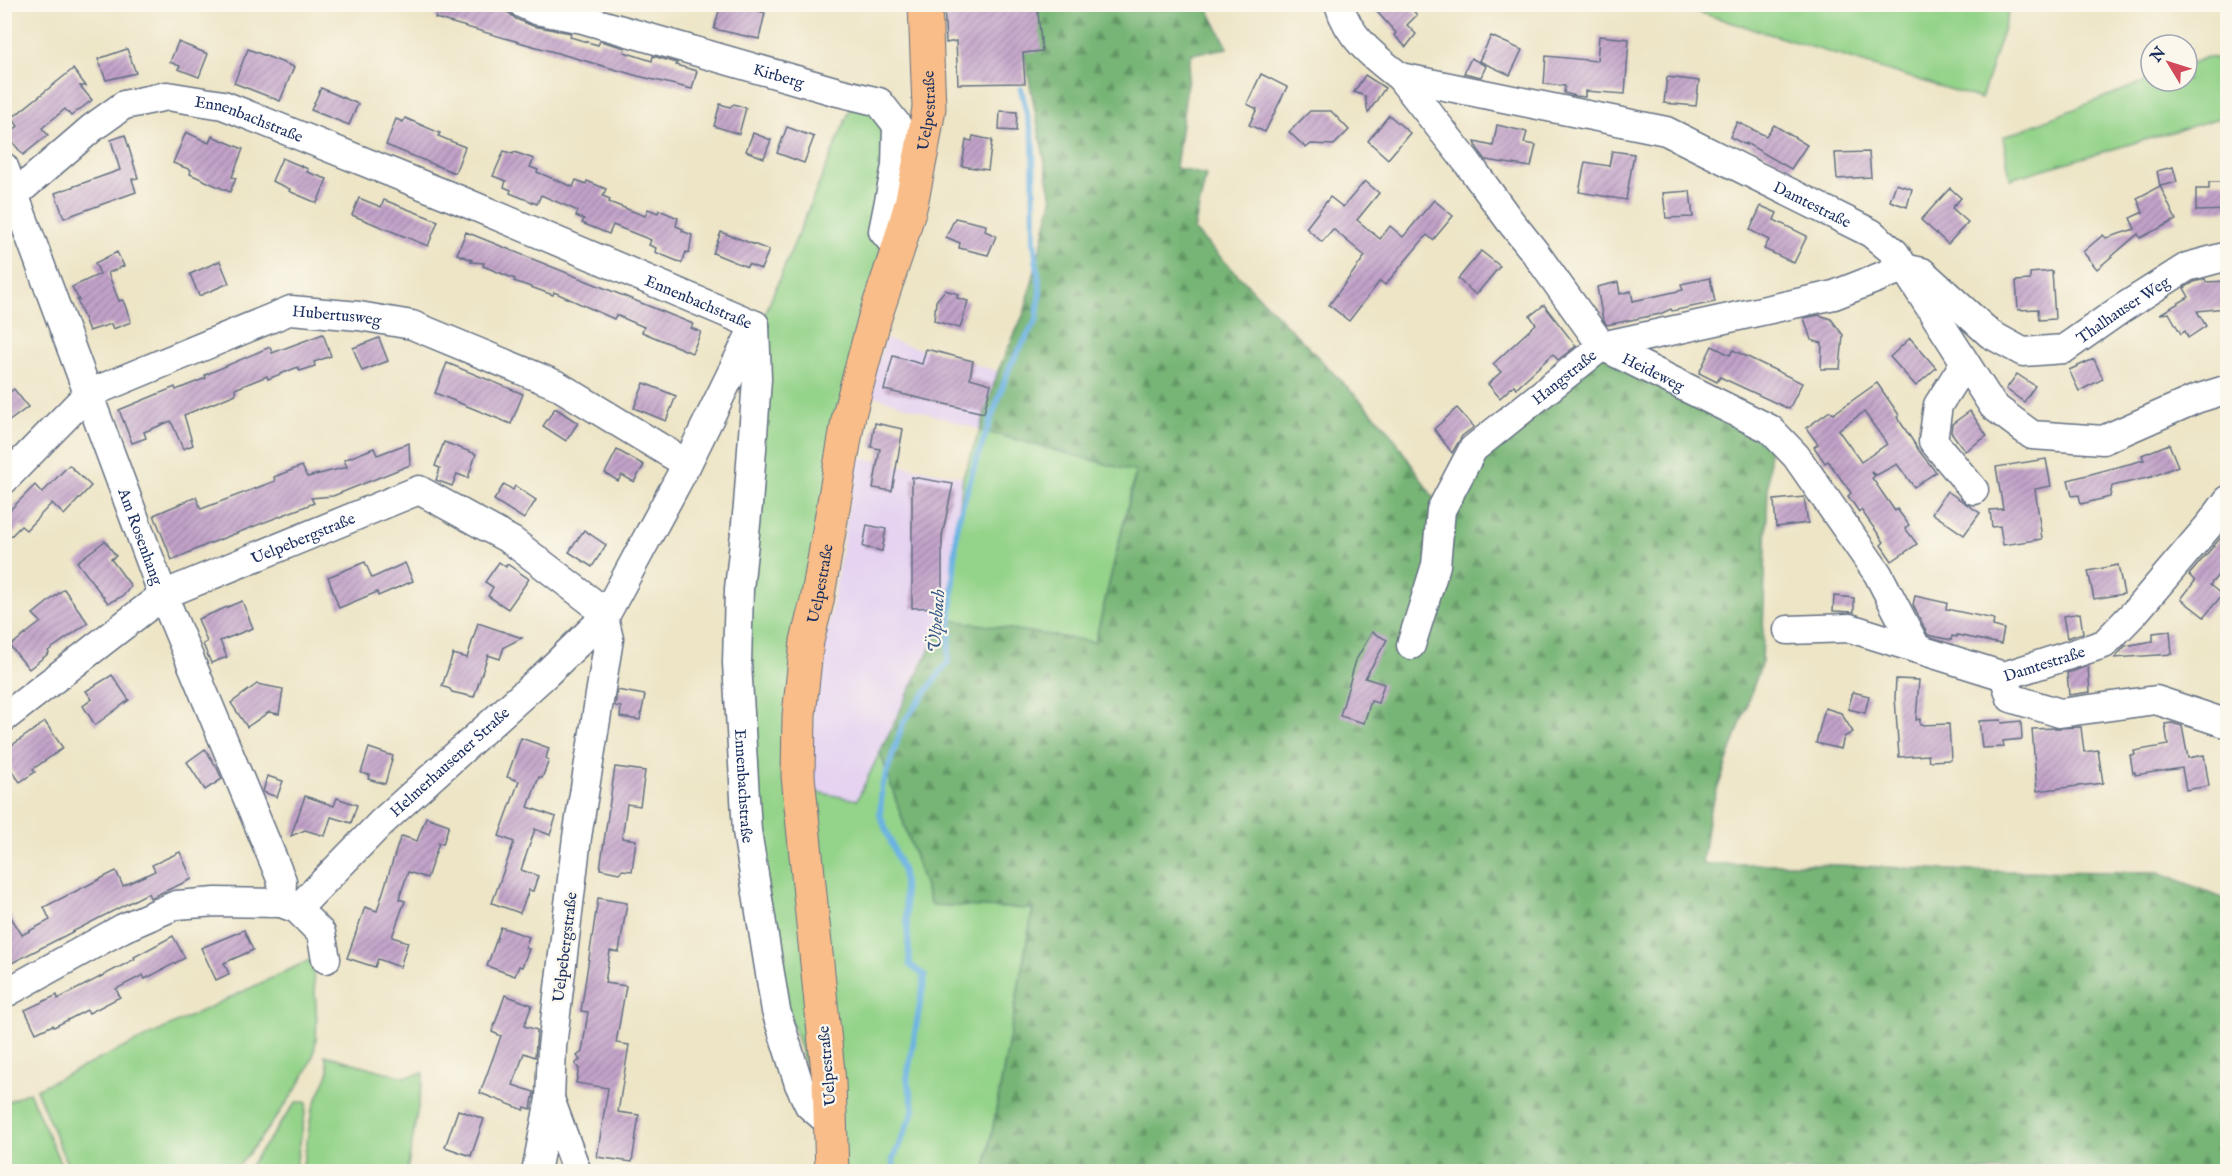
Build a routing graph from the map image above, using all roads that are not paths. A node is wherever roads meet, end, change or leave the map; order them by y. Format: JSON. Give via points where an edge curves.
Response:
{"nodes":[{"id":1,"x":523,"y":4,"type":"edge"},
{"id":2,"x":925,"y":4,"type":"edge"},
{"id":3,"x":1339,"y":4,"type":"edge"},
{"id":4,"x":1400,"y":77,"type":"junction"},
{"id":5,"x":4,"y":167,"type":"edge"},
{"id":6,"x":10,"y":200,"type":"edge"},
{"id":7,"x":898,"y":249,"type":"junction"},
{"id":8,"x":2228,"y":256,"type":"edge"},
{"id":9,"x":1903,"y":268,"type":"junction"},
{"id":10,"x":754,"y":325,"type":"junction"},
{"id":11,"x":1602,"y":346,"type":"junction"},
{"id":12,"x":1964,"y":364,"type":"junction"},
{"id":13,"x":2228,"y":389,"type":"edge"},
{"id":14,"x":88,"y":394,"type":"junction"},
{"id":15,"x":687,"y":464,"type":"junction"},
{"id":16,"x":4,"y":480,"type":"edge"},
{"id":17,"x":1974,"y":490,"type":"dead end"},
{"id":18,"x":2228,"y":500,"type":"edge"},
{"id":19,"x":163,"y":595,"type":"junction"},
{"id":20,"x":604,"y":618,"type":"junction"},
{"id":21,"x":1788,"y":630,"type":"dead end"},
{"id":22,"x":1411,"y":645,"type":"dead end"},
{"id":23,"x":1917,"y":649,"type":"junction"},
{"id":24,"x":2004,"y":676,"type":"junction"},
{"id":25,"x":4,"y":718,"type":"edge"},
{"id":26,"x":2228,"y":724,"type":"edge"},
{"id":27,"x":289,"y":906,"type":"junction"},
{"id":28,"x":326,"y":959,"type":"dead end"},
{"id":29,"x":4,"y":994,"type":"edge"},
{"id":30,"x":550,"y":1099,"type":"junction"},
{"id":31,"x":831,"y":1124,"type":"junction"},
{"id":32,"x":536,"y":1172,"type":"edge"},
{"id":33,"x":578,"y":1172,"type":"edge"},
{"id":34,"x":832,"y":1172,"type":"edge"}],
"edges":[{"from":1,"to":7,"type":"street","name":"Kirberg","via":[[879,102],[897,125],[896,166],[883,231]]},
{"from":2,"to":7,"type":"main road","name":"Uelpestraße","via":[[929,108],[911,204]]},
{"from":3,"to":4,"type":"street","name":"Damtestraße","via":[[1344,20],[1369,53]]},
{"from":4,"to":9,"type":"street","name":"Damtestraße","via":[[1666,131],[1871,234],[1895,253]]},
{"from":4,"to":11,"type":"street","name":"Heideweg"},
{"from":5,"to":6,"type":"street","name":"Am Rosenhang"},
{"from":6,"to":10,"type":"street","name":"Ennenbachstraße","via":[[124,105],[167,96],[223,105]]},
{"from":6,"to":14,"type":"street","name":"Am Rosenhang"},
{"from":7,"to":31,"type":"main road","name":"Uelpestraße","via":[[875,316],[849,415],[807,641],[799,715],[798,776]]},
{"from":8,"to":9,"type":"street","name":"Thalhauser Weg","via":[[2187,267],[2064,349],[2024,352],[1990,334],[1922,272]]},
{"from":9,"to":11,"type":"street","name":"Hangstraße","via":[[1833,294]]},
{"from":9,"to":12,"type":"street","name":"Damtestraße"},
{"from":10,"to":15,"type":"street"},
{"from":10,"to":31,"type":"street","name":"Ennenbachstraße","via":[[757,379],[739,589],[738,663],[747,831],[776,1011],[809,1105]]},
{"from":11,"to":22,"type":"street","name":"Hangstraße","via":[[1473,449],[1442,510],[1436,565]]},
{"from":11,"to":23,"type":"street","name":"Heideweg","via":[[1770,429],[1796,456],[1878,574]]},
{"from":12,"to":13,"type":"street","name":"Damtestraße","via":[[1993,406],[2032,435],[2103,440]]},
{"from":12,"to":17,"type":"street","via":[[1938,405],[1933,441]]},
{"from":14,"to":15,"type":"street","name":"Hubertusweg","via":[[291,310],[359,316],[412,325],[557,385]]},
{"from":14,"to":16,"type":"street","name":"Hubertusweg"},
{"from":14,"to":19,"type":"street","name":"Am Rosenhang"},
{"from":15,"to":20,"type":"street"},
{"from":18,"to":24,"type":"street","name":"Damtestraße","via":[[2104,644]]},
{"from":19,"to":20,"type":"street","name":"Uelpebergstraße","via":[[419,490],[512,541],[592,602]]},
{"from":19,"to":25,"type":"street","name":"Uelpebergstraße"},
{"from":19,"to":27,"type":"street","name":"Am Rosenhang"},
{"from":20,"to":27,"type":"street","name":"Helmerhausener Straße"},
{"from":20,"to":30,"type":"street","name":"Uelpebergstraße","via":[[609,639],[577,837],[552,1047]]},
{"from":21,"to":23,"type":"street","via":[[1850,628]]},
{"from":23,"to":24,"type":"street"},
{"from":24,"to":26,"type":"street","name":"Damtestraße","via":[[2011,698],[2060,713],[2156,700]]},
{"from":27,"to":28,"type":"street","via":[[321,933]]},
{"from":27,"to":29,"type":"street","via":[[216,902],[176,905],[123,928]]},
{"from":30,"to":32,"type":"street","name":"Uelpebergstraße"},
{"from":30,"to":33,"type":"street","name":"Uelpebergstraße"},
{"from":31,"to":34,"type":"main road","name":"Uelpestraße"}]}
